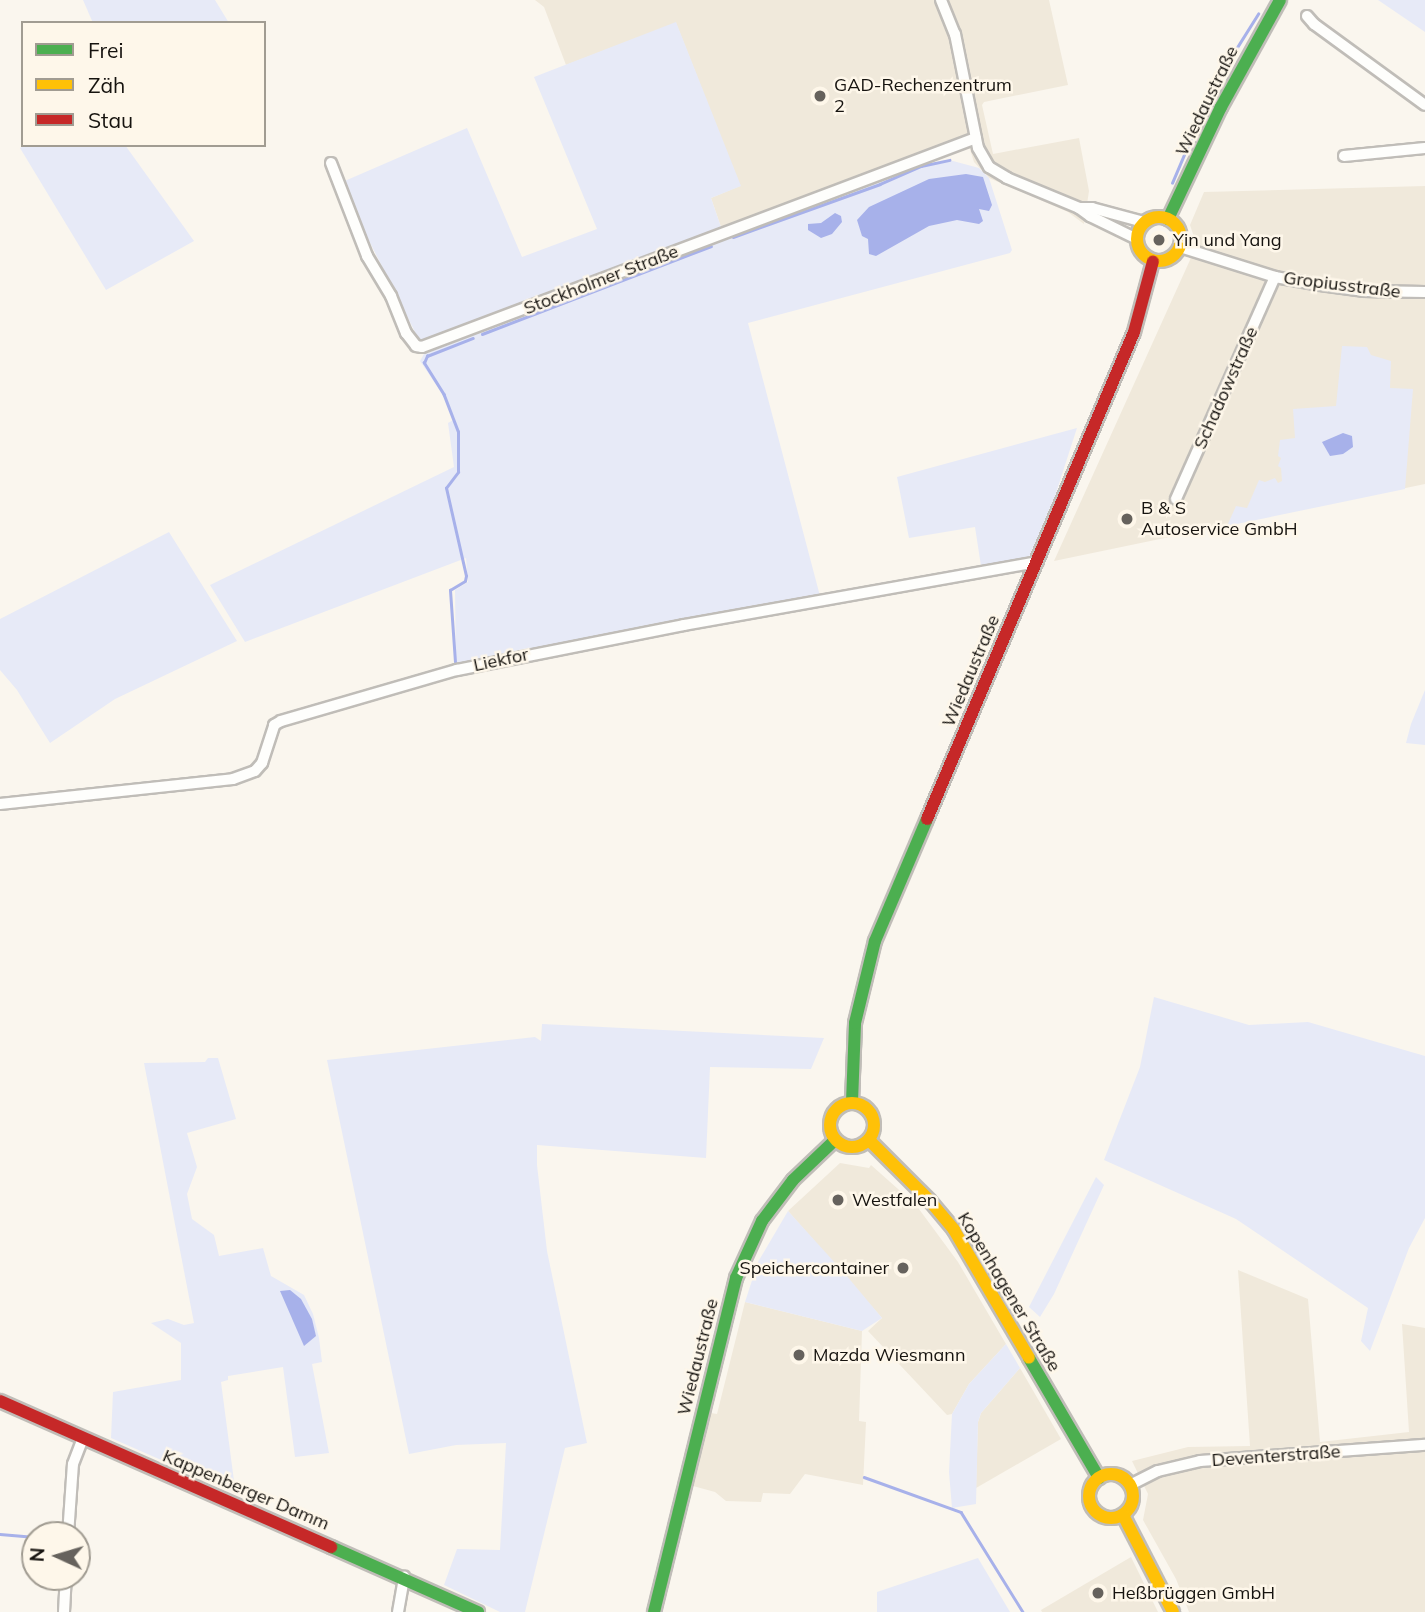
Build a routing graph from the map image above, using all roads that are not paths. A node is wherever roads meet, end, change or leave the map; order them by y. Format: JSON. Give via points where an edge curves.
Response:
{"nodes":[{"id":1,"x":941,"y":0,"type":"edge"},
{"id":2,"x":1280,"y":0,"type":"edge"},
{"id":3,"x":1307,"y":16,"type":"dead end"},
{"id":4,"x":1425,"y":105,"type":"edge"},
{"id":5,"x":976,"y":138,"type":"junction"},
{"id":6,"x":1425,"y":148,"type":"edge"},
{"id":7,"x":1344,"y":156,"type":"dead end"},
{"id":8,"x":331,"y":163,"type":"dead end"},
{"id":9,"x":1079,"y":208,"type":"junction"},
{"id":10,"x":1168,"y":219,"type":"junction"},
{"id":11,"x":1144,"y":222,"type":"junction"},
{"id":12,"x":1137,"y":239,"type":"junction"},
{"id":13,"x":1180,"y":247,"type":"junction"},
{"id":14,"x":1153,"y":261,"type":"junction"},
{"id":15,"x":1275,"y":277,"type":"junction"},
{"id":16,"x":1425,"y":292,"type":"edge"},
{"id":17,"x":1176,"y":499,"type":"dead end"},
{"id":18,"x":1037,"y":562,"type":"junction"},
{"id":19,"x":0,"y":804,"type":"edge"},
{"id":20,"x":852,"y":1102,"type":"junction"},
{"id":21,"x":835,"y":1140,"type":"junction"},
{"id":22,"x":869,"y":1140,"type":"junction"},
{"id":23,"x":0,"y":1401,"type":"edge"},
{"id":24,"x":83,"y":1437,"type":"junction"},
{"id":25,"x":1425,"y":1445,"type":"edge"},
{"id":26,"x":1099,"y":1478,"type":"junction"},
{"id":27,"x":1130,"y":1485,"type":"junction"},
{"id":28,"x":1123,"y":1515,"type":"junction"},
{"id":29,"x":69,"y":1521,"type":"edge"},
{"id":30,"x":404,"y":1577,"type":"junction"},
{"id":31,"x":65,"y":1591,"type":"edge"},
{"id":32,"x":64,"y":1612,"type":"edge"},
{"id":33,"x":398,"y":1612,"type":"edge"},
{"id":34,"x":478,"y":1612,"type":"edge"},
{"id":35,"x":654,"y":1612,"type":"edge"},
{"id":36,"x":1173,"y":1612,"type":"edge"}],
"edges":[{"from":1,"to":5,"type":"street","via":[[955,34]]},
{"from":2,"to":10,"type":"main road","name":"Wiedaustraße","via":[[1221,107]]},
{"from":3,"to":4,"type":"street"},
{"from":5,"to":8,"type":"street","name":"Stockholmer Straße","via":[[422,347],[406,333],[367,256]]},
{"from":5,"to":9,"type":"street","via":[[981,156],[994,171]]},
{"from":6,"to":7,"type":"street"},
{"from":9,"to":11,"type":"street"},
{"from":9,"to":12,"type":"street"},
{"from":10,"to":11,"type":"main road"},
{"from":10,"to":13,"type":"main road","via":[[1178,228]]},
{"from":11,"to":12,"type":"main road"},
{"from":12,"to":14,"type":"main road","via":[[1141,253]]},
{"from":13,"to":14,"type":"main road","via":[[1172,257]]},
{"from":13,"to":15,"type":"street","name":"Gropiusstraße"},
{"from":14,"to":18,"type":"main road","name":"Wiedaustraße","via":[[1134,332]]},
{"from":15,"to":16,"type":"street","name":"Gropiusstraße","via":[[1363,291]]},
{"from":15,"to":17,"type":"street","name":"Schadowstraße"},
{"from":18,"to":19,"type":"street","name":"Liekfor","via":[[457,670],[281,721],[274,725],[262,763],[255,771],[233,779]]},
{"from":18,"to":20,"type":"main road","name":"Wiedaustraße","via":[[875,942],[855,1023]]},
{"from":20,"to":21,"type":"main road","via":[[832,1115],[830,1129]]},
{"from":20,"to":22,"type":"main road","via":[[872,1115],[874,1129]]},
{"from":21,"to":22,"type":"main road","via":[[849,1147]]},
{"from":21,"to":35,"type":"main road","name":"Wiedaustraße","via":[[793,1180],[769,1212],[736,1278]]},
{"from":22,"to":26,"type":"main road","name":"Kopenhagener Straße","via":[[954,1230]]},
{"from":23,"to":24,"type":"main road","name":"Kappenberger Damm"},
{"from":24,"to":29,"type":"street","via":[[72,1475]]},
{"from":24,"to":30,"type":"main road","name":"Kappenberger Damm"},
{"from":25,"to":27,"type":"street","name":"Deventerstraße","via":[[1200,1461],[1165,1469]]},
{"from":26,"to":27,"type":"main road","via":[[1116,1474]]},
{"from":26,"to":28,"type":"main road","via":[[1090,1491],[1091,1505],[1101,1516]]},
{"from":27,"to":28,"type":"main road","via":[[1133,1499]]},
{"from":28,"to":36,"type":"main road"},
{"from":30,"to":33,"type":"street"},
{"from":30,"to":34,"type":"main road","name":"Kappenberger Damm"},
{"from":31,"to":32,"type":"street"}]}
